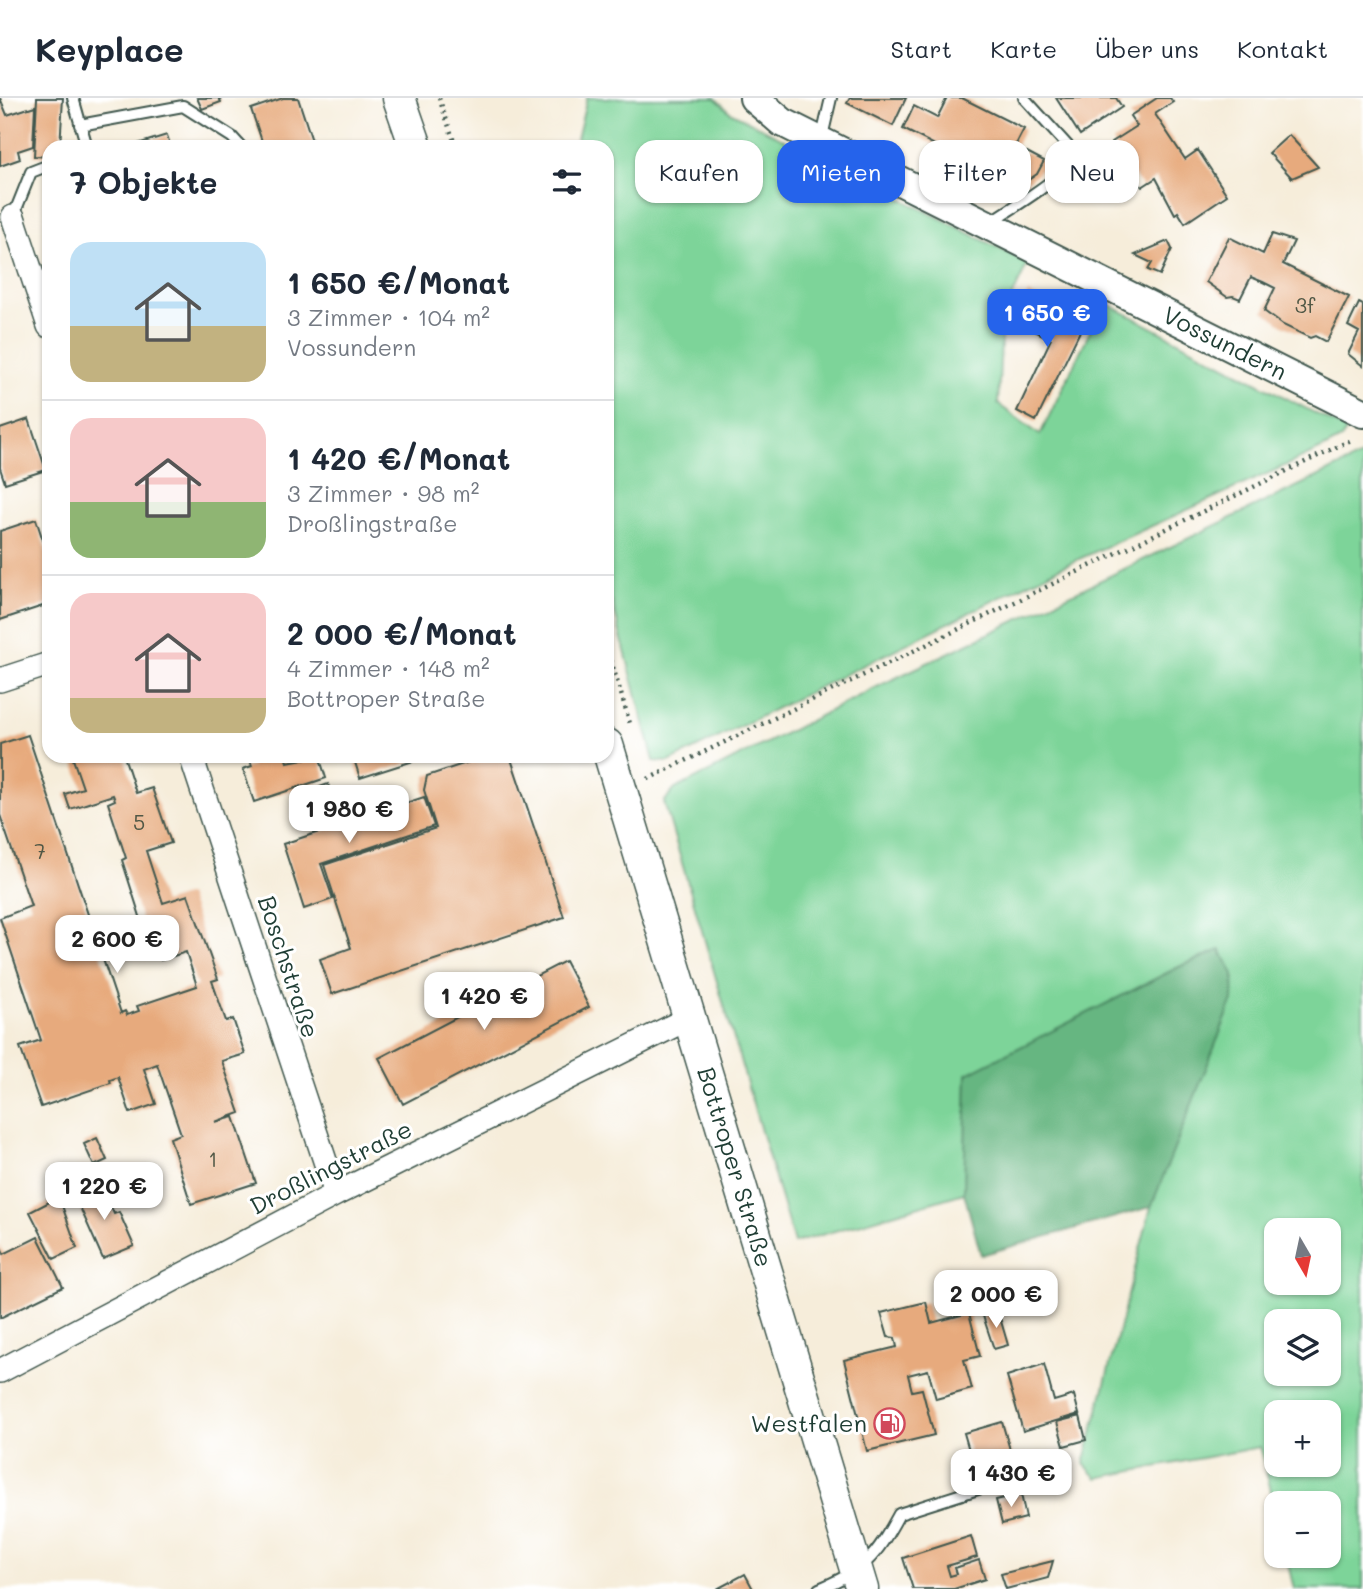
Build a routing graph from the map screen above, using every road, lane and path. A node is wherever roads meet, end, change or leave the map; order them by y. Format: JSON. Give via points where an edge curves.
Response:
{"nodes":[{"id":1,"x":73,"y":98,"type":"edge"},
{"id":2,"x":399,"y":98,"type":"edge"},
{"id":3,"x":439,"y":98,"type":"edge"},
{"id":4,"x":754,"y":98,"type":"edge"},
{"id":5,"x":831,"y":98,"type":"edge"},
{"id":6,"x":1024,"y":98,"type":"edge"},
{"id":7,"x":80,"y":125,"type":"junction"},
{"id":8,"x":85,"y":140,"type":"edge"},
{"id":9,"x":235,"y":140,"type":"edge"},
{"id":10,"x":414,"y":140,"type":"edge"},
{"id":11,"x":454,"y":140,"type":"edge"},
{"id":12,"x":819,"y":140,"type":"edge"},
{"id":13,"x":821,"y":140,"type":"edge"},
{"id":14,"x":42,"y":168,"type":"edge"},
{"id":15,"x":905,"y":183,"type":"edge"},
{"id":16,"x":13,"y":217,"type":"joint"},
{"id":17,"x":988,"y":224,"type":"junction"},
{"id":18,"x":42,"y":305,"type":"edge"},
{"id":19,"x":1363,"y":413,"type":"edge"},
{"id":20,"x":1363,"y":434,"type":"edge"},
{"id":21,"x":42,"y":665,"type":"edge"},
{"id":22,"x":0,"y":680,"type":"edge"},
{"id":23,"x":193,"y":763,"type":"edge"},
{"id":24,"x":612,"y":763,"type":"edge"},
{"id":25,"x":621,"y":791,"type":"junction"},
{"id":26,"x":689,"y":1017,"type":"junction"},
{"id":27,"x":336,"y":1194,"type":"junction"},
{"id":28,"x":0,"y":1371,"type":"edge"},
{"id":29,"x":1035,"y":1471,"type":"dead end"},
{"id":30,"x":859,"y":1581,"type":"edge"},
{"id":31,"x":819,"y":1589,"type":"edge"}],
"edges":[{"from":1,"to":7,"type":"lane"},
{"from":2,"to":10,"type":"main road"},
{"from":3,"to":11,"type":"path"},
{"from":4,"to":12,"type":"street","name":"Vossundern","via":[[782,122]]},
{"from":5,"to":13,"type":"lane"},
{"from":6,"to":17,"type":"lane","via":[[1075,154],[1053,178]]},
{"from":7,"to":8,"type":"lane"},
{"from":7,"to":9,"type":"lane","via":[[183,106]]},
{"from":14,"to":16,"type":"lane","via":[[32,172]]},
{"from":15,"to":17,"type":"street","name":"Vossundern"},
{"from":16,"to":18,"type":"street"},
{"from":17,"to":19,"type":"street","name":"Vossundern"},
{"from":20,"to":25,"type":"path"},
{"from":21,"to":22,"type":"street"},
{"from":23,"to":27,"type":"street","name":"Boschstraße"},
{"from":24,"to":25,"type":"main road","name":"Bottroper Straße"},
{"from":25,"to":26,"type":"main road","name":"Bottroper Straße"},
{"from":26,"to":27,"type":"street","name":"Droßlingstraße"},
{"from":26,"to":30,"type":"main road","name":"Bottroper Straße"},
{"from":27,"to":28,"type":"street","name":"Droßlingstraße"},
{"from":29,"to":30,"type":"lane","via":[[899,1514]]},
{"from":30,"to":31,"type":"lane"}]}
